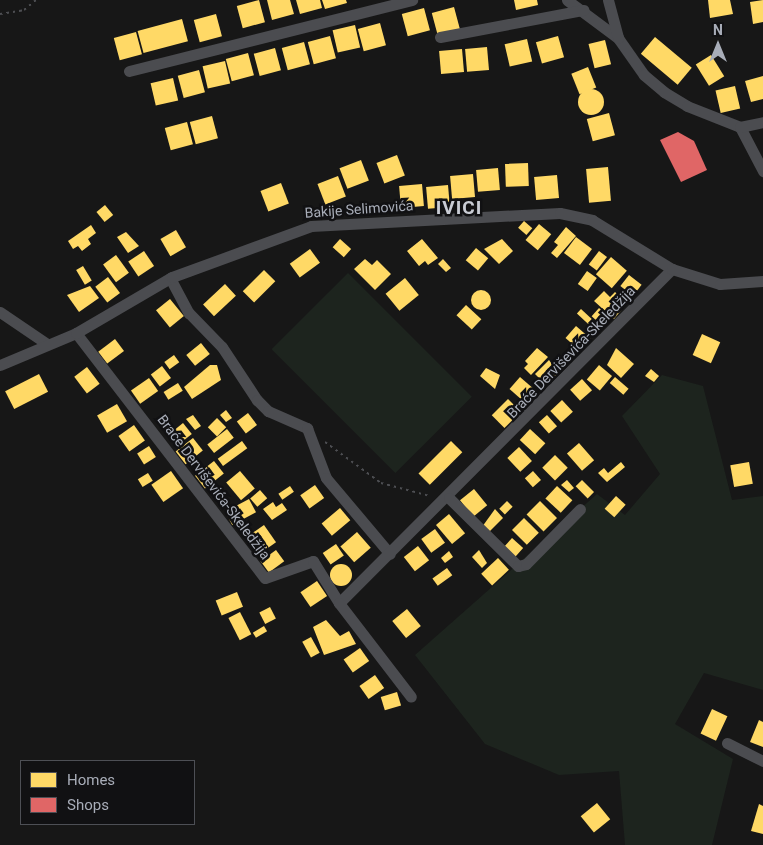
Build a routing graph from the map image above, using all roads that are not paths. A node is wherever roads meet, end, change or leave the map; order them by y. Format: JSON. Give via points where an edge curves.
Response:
{"nodes":[{"id":1,"x":412,"y":0,"type":"edge"},
{"id":2,"x":567,"y":0,"type":"edge"},
{"id":3,"x":608,"y":0,"type":"edge"},
{"id":4,"x":583,"y":10,"type":"junction"},
{"id":5,"x":440,"y":37,"type":"dead end"},
{"id":6,"x":618,"y":38,"type":"junction"},
{"id":7,"x":129,"y":71,"type":"dead end"},
{"id":8,"x":763,"y":122,"type":"edge"},
{"id":9,"x":740,"y":127,"type":"junction"},
{"id":10,"x":763,"y":171,"type":"edge"},
{"id":11,"x":672,"y":269,"type":"junction"},
{"id":12,"x":170,"y":278,"type":"junction"},
{"id":13,"x":763,"y":281,"type":"edge"},
{"id":14,"x":0,"y":312,"type":"edge"},
{"id":15,"x":76,"y":333,"type":"junction"},
{"id":16,"x":47,"y":344,"type":"junction"},
{"id":17,"x":0,"y":364,"type":"edge"},
{"id":18,"x":449,"y":498,"type":"junction"},
{"id":19,"x":580,"y":509,"type":"dead end"},
{"id":20,"x":390,"y":554,"type":"junction"},
{"id":21,"x":339,"y":603,"type":"junction"},
{"id":22,"x":411,"y":698,"type":"dead end"},
{"id":23,"x":727,"y":743,"type":"dead end"},
{"id":24,"x":763,"y":761,"type":"edge"}],
"edges":[{"from":1,"to":7,"type":"street"},
{"from":2,"to":4,"type":"street"},
{"from":3,"to":6,"type":"street"},
{"from":4,"to":5,"type":"street"},
{"from":4,"to":6,"type":"street"},
{"from":6,"to":9,"type":"street","via":[[644,75],[664,92],[686,106]]},
{"from":8,"to":9,"type":"street"},
{"from":9,"to":10,"type":"street"},
{"from":11,"to":12,"type":"street","name":"Bakije Selimovića","via":[[592,220],[546,213],[311,226]]},
{"from":11,"to":13,"type":"street","name":"Bakije Selimovića","via":[[720,284]]},
{"from":11,"to":18,"type":"street","name":"Braće Derviševića-Skeledžija"},
{"from":12,"to":15,"type":"street","name":"Bakije Selimovića"},
{"from":12,"to":20,"type":"street","via":[[190,312],[222,347],[257,400],[268,411],[302,424],[312,435],[326,478]]},
{"from":14,"to":16,"type":"street"},
{"from":15,"to":16,"type":"street","name":"Bakije Selimovića"},
{"from":15,"to":21,"type":"street","name":"Braće Derviševića-Skeledžija","via":[[265,578],[312,561]]},
{"from":16,"to":17,"type":"street","name":"Bakije Selimovića"},
{"from":18,"to":19,"type":"street","via":[[518,566],[526,564]]},
{"from":18,"to":20,"type":"street","name":"Braće Derviševića-Skeledžija"},
{"from":20,"to":21,"type":"street","name":"Braće Derviševića-Skeledžija"},
{"from":21,"to":22,"type":"street"},
{"from":23,"to":24,"type":"street"}]}
